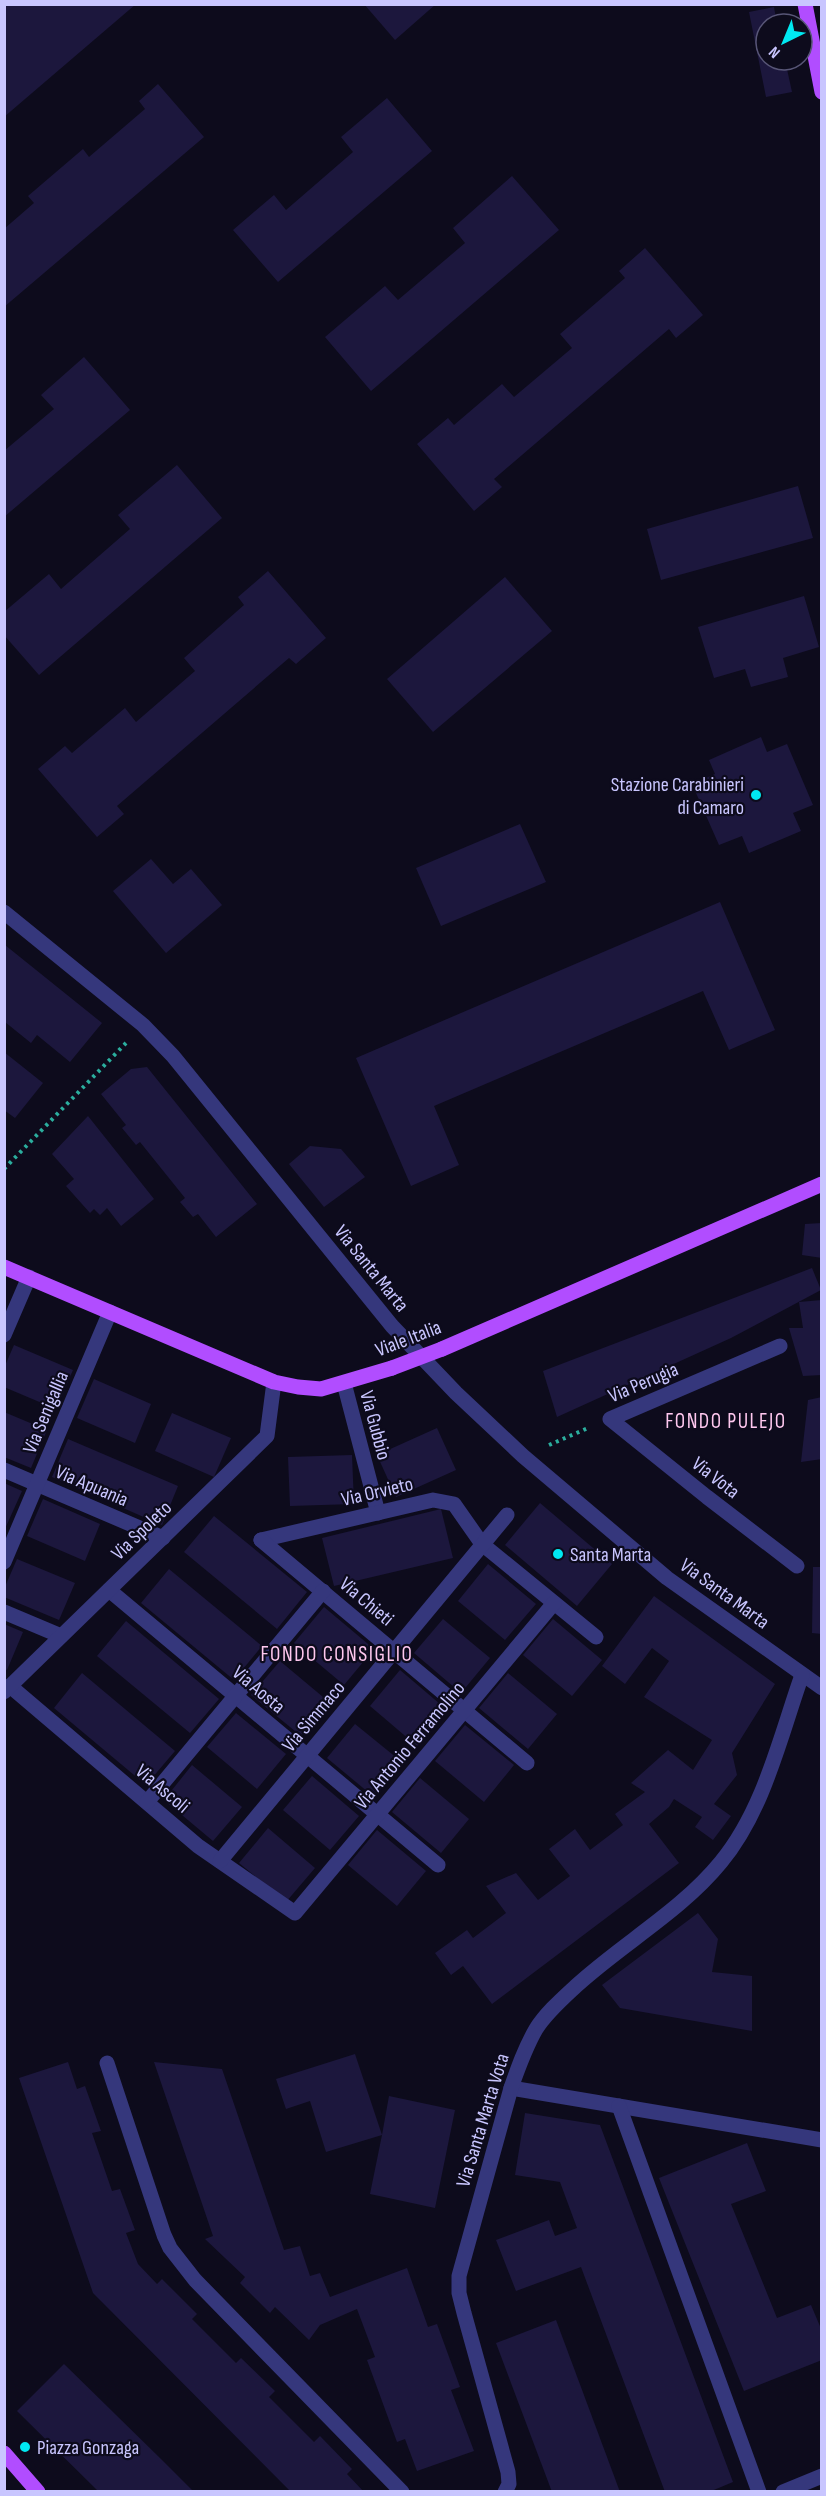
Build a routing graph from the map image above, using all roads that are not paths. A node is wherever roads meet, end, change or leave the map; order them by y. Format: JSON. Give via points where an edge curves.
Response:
{"nodes":[{"id":1,"x":805,"y":4,"type":"edge"},
{"id":2,"x":822,"y":92,"type":"edge"},
{"id":3,"x":4,"y":912,"type":"edge"},
{"id":4,"x":822,"y":1184,"type":"edge"},
{"id":5,"x":4,"y":1267,"type":"edge"},
{"id":6,"x":29,"y":1277,"type":"junction"},
{"id":7,"x":110,"y":1312,"type":"junction"},
{"id":8,"x":4,"y":1335,"type":"edge"},
{"id":9,"x":780,"y":1346,"type":"dead end"},
{"id":10,"x":274,"y":1382,"type":"junction"},
{"id":11,"x":344,"y":1383,"type":"junction"},
{"id":12,"x":610,"y":1419,"type":"joint"},
{"id":13,"x":4,"y":1470,"type":"edge"},
{"id":14,"x":38,"y":1484,"type":"junction"},
{"id":15,"x":378,"y":1513,"type":"junction"},
{"id":16,"x":507,"y":1515,"type":"dead end"},
{"id":17,"x":163,"y":1538,"type":"junction"},
{"id":18,"x":261,"y":1540,"type":"joint"},
{"id":19,"x":482,"y":1544,"type":"junction"},
{"id":20,"x":4,"y":1562,"type":"edge"},
{"id":21,"x":797,"y":1566,"type":"dead end"},
{"id":22,"x":109,"y":1590,"type":"junction"},
{"id":23,"x":323,"y":1592,"type":"junction"},
{"id":24,"x":554,"y":1603,"type":"junction"},
{"id":25,"x":4,"y":1612,"type":"edge"},
{"id":26,"x":61,"y":1636,"type":"junction"},
{"id":27,"x":596,"y":1637,"type":"dead end"},
{"id":28,"x":394,"y":1651,"type":"junction"},
{"id":29,"x":802,"y":1674,"type":"junction"},
{"id":30,"x":822,"y":1688,"type":"edge"},
{"id":31,"x":7,"y":1689,"type":"edge"},
{"id":32,"x":236,"y":1696,"type":"junction"},
{"id":33,"x":465,"y":1710,"type":"junction"},
{"id":34,"x":307,"y":1756,"type":"junction"},
{"id":35,"x":527,"y":1763,"type":"dead end"},
{"id":36,"x":147,"y":1802,"type":"junction"},
{"id":37,"x":378,"y":1815,"type":"junction"},
{"id":38,"x":220,"y":1861,"type":"junction"},
{"id":39,"x":438,"y":1865,"type":"dead end"},
{"id":40,"x":295,"y":1913,"type":"joint"},
{"id":41,"x":107,"y":2063,"type":"dead end"},
{"id":42,"x":511,"y":2088,"type":"junction"},
{"id":43,"x":619,"y":2106,"type":"junction"},
{"id":44,"x":822,"y":2140,"type":"edge"},
{"id":45,"x":4,"y":2452,"type":"edge"},
{"id":46,"x":822,"y":2476,"type":"edge"},
{"id":47,"x":38,"y":2492,"type":"edge"},
{"id":48,"x":402,"y":2492,"type":"edge"},
{"id":49,"x":505,"y":2492,"type":"edge"},
{"id":50,"x":759,"y":2492,"type":"edge"},
{"id":51,"x":783,"y":2492,"type":"edge"}],
"edges":[{"from":1,"to":2,"type":"main road"},
{"from":3,"to":29,"type":"street","name":"Via Santa Marta","via":[[143,1025],[206,1096],[392,1326],[456,1394],[667,1578]]},
{"from":4,"to":11,"type":"main road","name":"Viale Italia","bridge":true,"via":[[442,1348]]},
{"from":5,"to":6,"type":"main road","name":"Viale Italia"},
{"from":6,"to":7,"type":"main road","name":"Viale Italia"},
{"from":6,"to":8,"type":"street"},
{"from":7,"to":10,"type":"main road","name":"Viale Italia"},
{"from":7,"to":14,"type":"street","name":"Via Senigallia"},
{"from":9,"to":12,"type":"street","name":"Via Perugia"},
{"from":10,"to":11,"type":"main road","name":"Viale Italia","via":[[321,1389]]},
{"from":10,"to":17,"type":"street","name":"Via Spoleto","via":[[267,1436]]},
{"from":11,"to":15,"type":"street","name":"Via Gubbio"},
{"from":12,"to":21,"type":"street","name":"Via Vota"},
{"from":13,"to":14,"type":"street","name":"Via Apuania"},
{"from":14,"to":17,"type":"street","name":"Via Apuania"},
{"from":14,"to":20,"type":"street","name":"Via Senigallia"},
{"from":15,"to":18,"type":"street","name":"Via Orvieto"},
{"from":15,"to":19,"type":"street","name":"Via Orvieto","via":[[433,1500],[454,1504]]},
{"from":16,"to":19,"type":"street","name":"Via Simmaco"},
{"from":17,"to":22,"type":"street","name":"Via Spoleto"},
{"from":18,"to":23,"type":"street","name":"Via Chieti"},
{"from":19,"to":24,"type":"street","name":"Via Orvieto"},
{"from":19,"to":28,"type":"street","name":"Via Simmaco"},
{"from":22,"to":26,"type":"street","name":"Via Spoleto"},
{"from":22,"to":32,"type":"street","name":"Via Aosta"},
{"from":23,"to":28,"type":"street","name":"Via Chieti"},
{"from":23,"to":32,"type":"street"},
{"from":24,"to":27,"type":"street","name":"Via Orvieto"},
{"from":24,"to":33,"type":"street","name":"Via Antonio Ferramolino"},
{"from":25,"to":26,"type":"street"},
{"from":26,"to":31,"type":"street","name":"Via Spoleto"},
{"from":28,"to":33,"type":"street","name":"Via Chieti"},
{"from":28,"to":34,"type":"street","name":"Via Simmaco"},
{"from":29,"to":30,"type":"street","name":"Via Santa Marta"},
{"from":29,"to":42,"type":"street","name":"Via Santa Marta Vota","via":[[752,1813],[722,1861],[703,1883],[557,2004],[537,2028]]},
{"from":31,"to":36,"type":"street","name":"Via Ascoli"},
{"from":32,"to":34,"type":"street","name":"Via Aosta"},
{"from":32,"to":36,"type":"street"},
{"from":33,"to":35,"type":"street","name":"Via Chieti"},
{"from":33,"to":37,"type":"street","name":"Via Antonio Ferramolino"},
{"from":34,"to":37,"type":"street","name":"Via Aosta"},
{"from":34,"to":38,"type":"street","name":"Via Simmaco"},
{"from":36,"to":38,"type":"street","name":"Via Ascoli"},
{"from":37,"to":39,"type":"street","name":"Via Aosta"},
{"from":37,"to":40,"type":"street","name":"Via Antonio Ferramolino"},
{"from":38,"to":40,"type":"street","name":"Via Ascoli"},
{"from":41,"to":48,"type":"street","via":[[170,2248],[195,2280]]},
{"from":42,"to":43,"type":"street"},
{"from":42,"to":49,"type":"street","name":"Via Santa Marta Vota","via":[[459,2276],[459,2293],[508,2472]]},
{"from":43,"to":44,"type":"street"},
{"from":43,"to":50,"type":"street"},
{"from":45,"to":47,"type":"main road"},
{"from":46,"to":51,"type":"street"}]}
